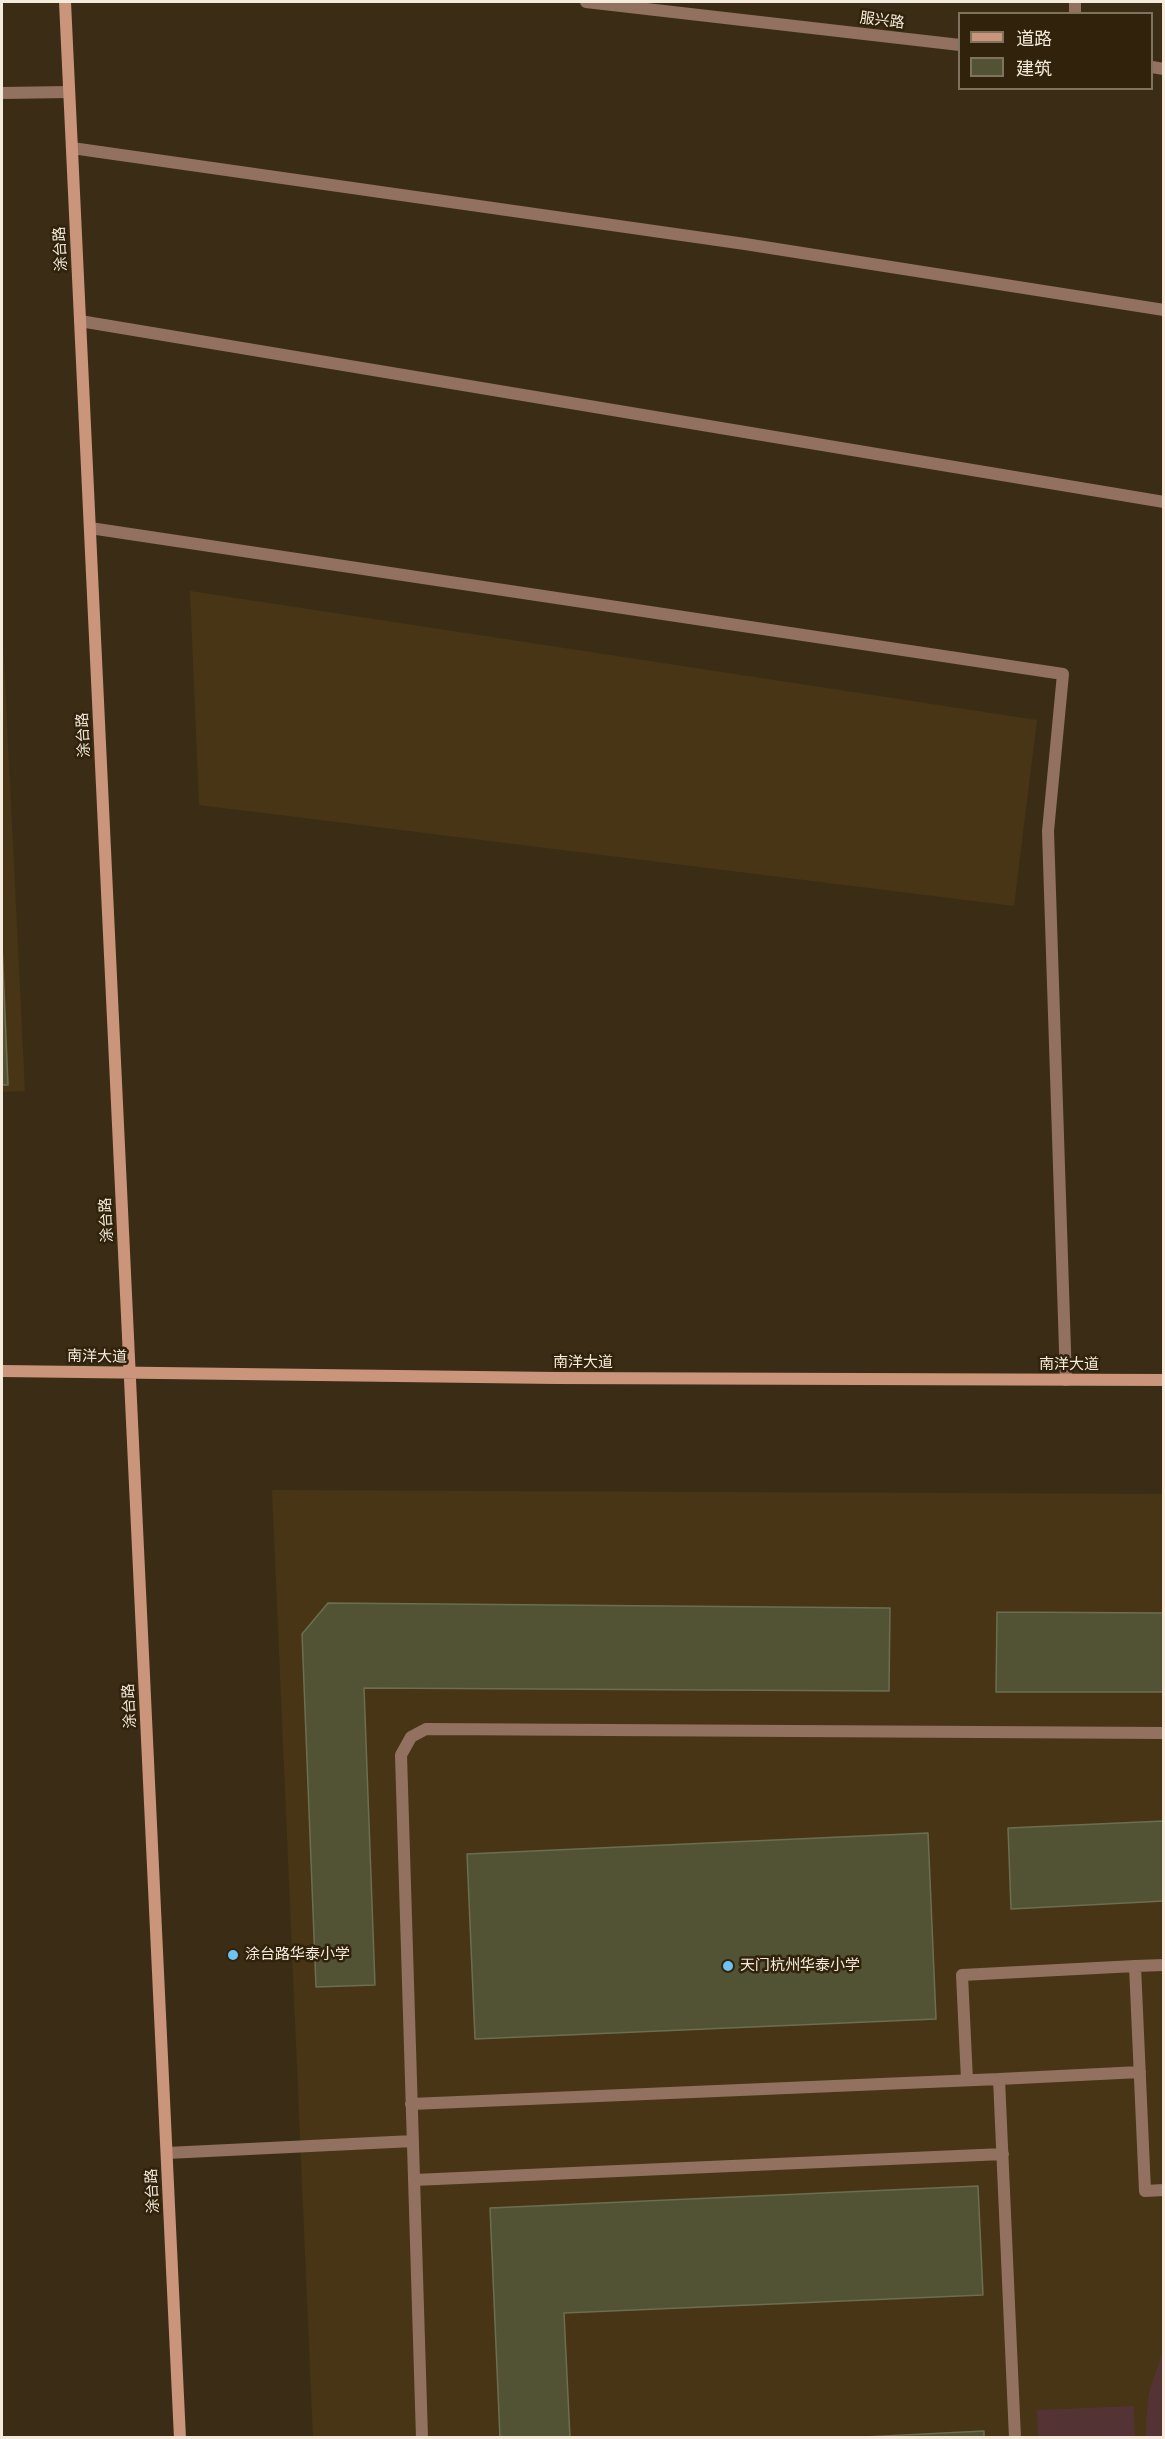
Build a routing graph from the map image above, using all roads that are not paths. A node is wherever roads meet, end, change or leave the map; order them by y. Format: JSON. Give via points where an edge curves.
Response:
{"nodes":[{"id":1,"x":65,"y":2,"type":"edge"},
{"id":2,"x":586,"y":2,"type":"edge"},
{"id":3,"x":958,"y":45,"type":"edge"},
{"id":4,"x":69,"y":92,"type":"junction"},
{"id":5,"x":2,"y":93,"type":"edge"},
{"id":6,"x":72,"y":148,"type":"junction"},
{"id":7,"x":1164,"y":310,"type":"edge"},
{"id":8,"x":80,"y":321,"type":"junction"},
{"id":9,"x":1164,"y":502,"type":"edge"},
{"id":10,"x":90,"y":528,"type":"junction"},
{"id":11,"x":2,"y":1371,"type":"edge"},
{"id":12,"x":129,"y":1372,"type":"junction"},
{"id":13,"x":1066,"y":1380,"type":"junction"},
{"id":14,"x":1164,"y":1380,"type":"edge"},
{"id":15,"x":1164,"y":1733,"type":"edge"},
{"id":16,"x":1164,"y":1965,"type":"edge"},
{"id":17,"x":1135,"y":1966,"type":"junction"},
{"id":18,"x":1140,"y":2072,"type":"junction"},
{"id":19,"x":999,"y":2079,"type":"junction"},
{"id":20,"x":967,"y":2080,"type":"junction"},
{"id":21,"x":411,"y":2104,"type":"junction"},
{"id":22,"x":413,"y":2141,"type":"junction"},
{"id":23,"x":166,"y":2153,"type":"junction"},
{"id":24,"x":1003,"y":2154,"type":"junction"},
{"id":25,"x":414,"y":2180,"type":"junction"},
{"id":26,"x":1164,"y":2190,"type":"edge"},
{"id":27,"x":180,"y":2438,"type":"edge"},
{"id":28,"x":422,"y":2438,"type":"edge"},
{"id":29,"x":1015,"y":2438,"type":"edge"}],
"edges":[{"from":1,"to":4,"type":"street","name":"涂台路"},
{"from":2,"to":3,"type":"street","name":"服兴路"},
{"from":4,"to":5,"type":"street"},
{"from":4,"to":6,"type":"street","name":"涂台路"},
{"from":6,"to":7,"type":"street","via":[[745,244]]},
{"from":6,"to":8,"type":"street","name":"涂台路"},
{"from":8,"to":9,"type":"street"},
{"from":8,"to":10,"type":"street","name":"涂台路"},
{"from":10,"to":12,"type":"street","name":"涂台路"},
{"from":10,"to":13,"type":"street","via":[[1063,674],[1048,831]]},
{"from":11,"to":12,"type":"street","name":"南洋大道"},
{"from":12,"to":13,"type":"street","name":"南洋大道"},
{"from":12,"to":23,"type":"street","name":"涂台路"},
{"from":13,"to":14,"type":"street","name":"南洋大道"},
{"from":15,"to":21,"type":"street","via":[[426,1729],[411,1737],[401,1755]]},
{"from":16,"to":17,"type":"street"},
{"from":17,"to":18,"type":"street"},
{"from":17,"to":20,"type":"street","via":[[962,1976]]},
{"from":18,"to":19,"type":"street"},
{"from":18,"to":26,"type":"street","via":[[1145,2191]]},
{"from":19,"to":20,"type":"street"},
{"from":19,"to":24,"type":"street"},
{"from":20,"to":21,"type":"street"},
{"from":21,"to":22,"type":"street"},
{"from":22,"to":23,"type":"street"},
{"from":22,"to":25,"type":"street"},
{"from":23,"to":27,"type":"street","name":"涂台路"},
{"from":24,"to":25,"type":"street"},
{"from":24,"to":29,"type":"street"},
{"from":25,"to":28,"type":"street"}]}
